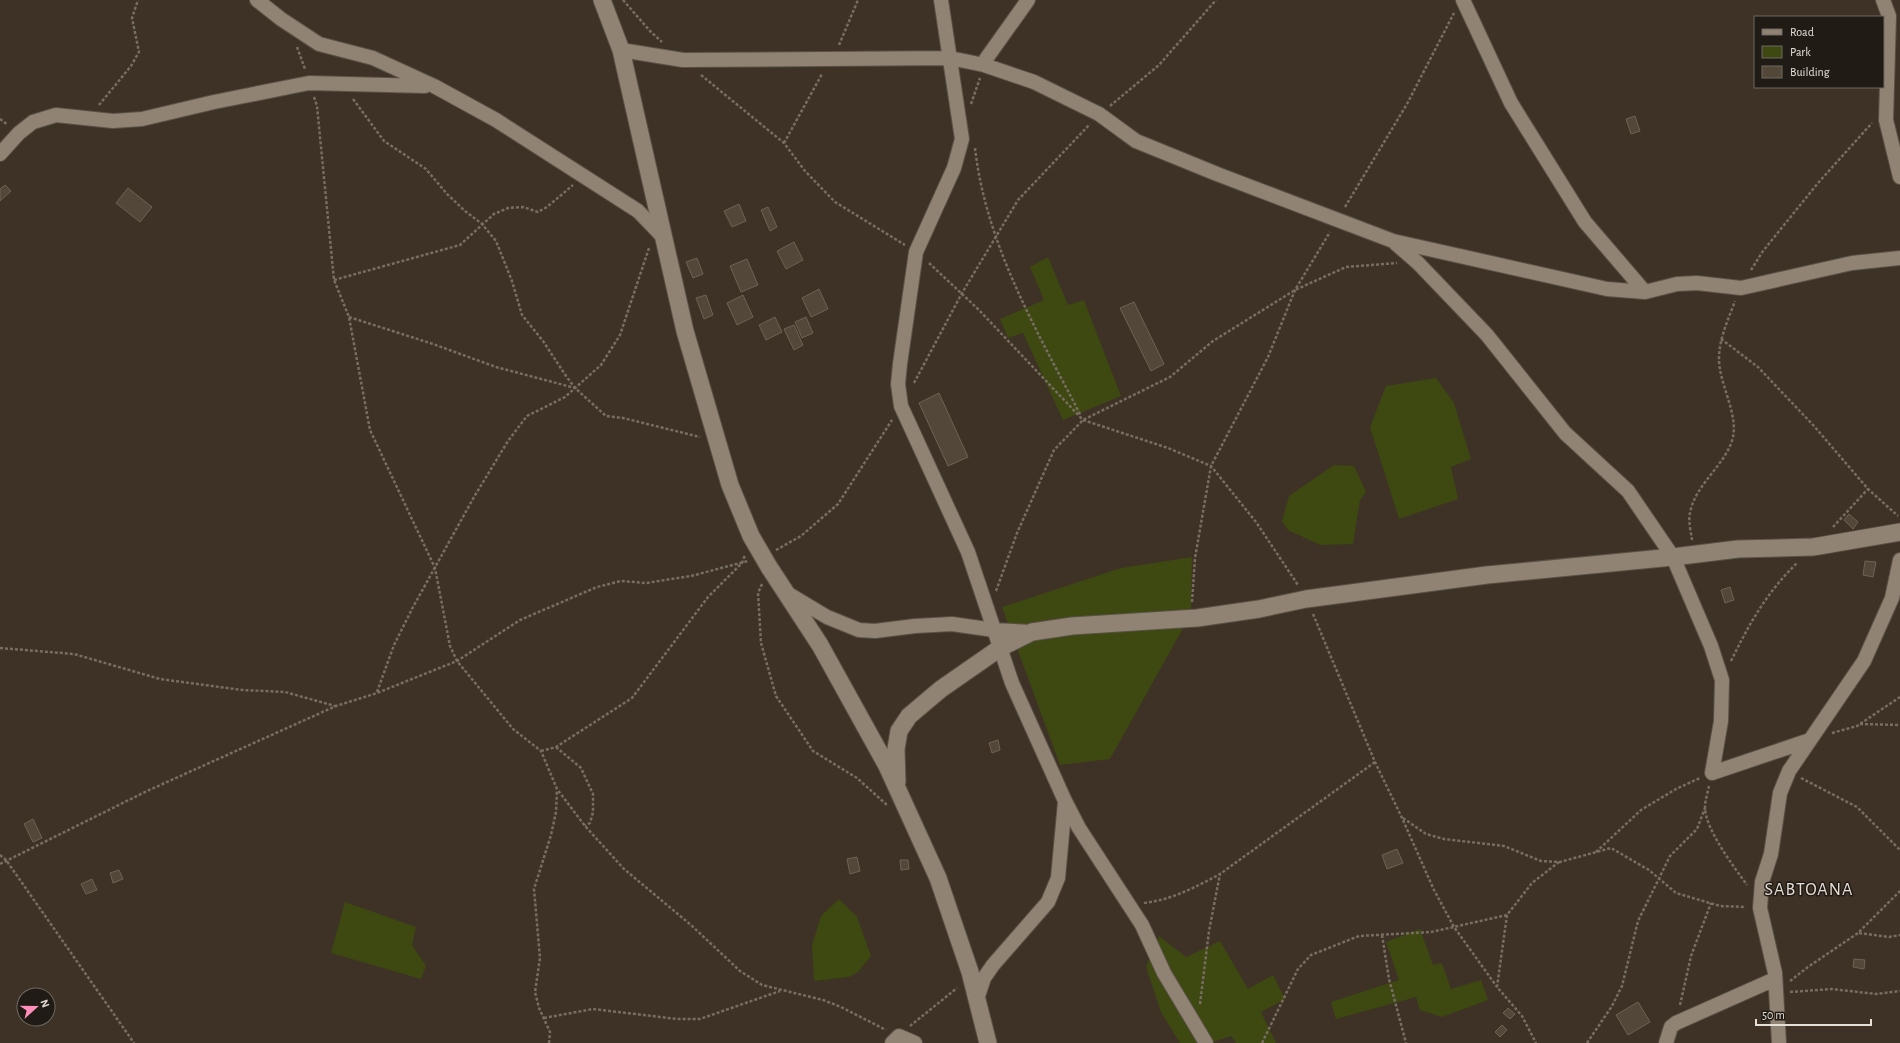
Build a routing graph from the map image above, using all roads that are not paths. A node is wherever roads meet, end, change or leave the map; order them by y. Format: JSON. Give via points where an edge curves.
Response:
{"nodes":[{"id":1,"x":257,"y":0,"type":"edge"},
{"id":2,"x":602,"y":0,"type":"edge"},
{"id":3,"x":941,"y":0,"type":"edge"},
{"id":4,"x":1028,"y":0,"type":"edge"},
{"id":5,"x":1883,"y":0,"type":"edge"},
{"id":6,"x":1460,"y":4,"type":"edge"},
{"id":7,"x":1889,"y":16,"type":"junction"},
{"id":8,"x":1900,"y":27,"type":"edge"},
{"id":9,"x":621,"y":50,"type":"junction"},
{"id":10,"x":950,"y":58,"type":"junction"},
{"id":11,"x":984,"y":65,"type":"junction"},
{"id":12,"x":434,"y":86,"type":"junction"},
{"id":13,"x":0,"y":154,"type":"edge"},
{"id":14,"x":1900,"y":177,"type":"edge"},
{"id":15,"x":659,"y":234,"type":"junction"},
{"id":16,"x":1393,"y":241,"type":"junction"},
{"id":17,"x":1900,"y":258,"type":"edge"},
{"id":18,"x":1645,"y":292,"type":"junction"},
{"id":19,"x":1900,"y":532,"type":"edge"},
{"id":20,"x":1673,"y":557,"type":"junction"},
{"id":21,"x":1900,"y":560,"type":"edge"},
{"id":22,"x":786,"y":592,"type":"junction"},
{"id":23,"x":994,"y":630,"type":"junction"},
{"id":24,"x":1032,"y":632,"type":"junction"},
{"id":25,"x":1000,"y":648,"type":"junction"},
{"id":26,"x":1810,"y":740,"type":"junction"},
{"id":27,"x":897,"y":789,"type":"junction"},
{"id":28,"x":1065,"y":801,"type":"junction"},
{"id":29,"x":1775,"y":979,"type":"junction"},
{"id":30,"x":977,"y":999,"type":"junction"},
{"id":31,"x":1203,"y":1037,"type":"edge"},
{"id":32,"x":896,"y":1039,"type":"edge"},
{"id":33,"x":915,"y":1043,"type":"edge"},
{"id":34,"x":988,"y":1043,"type":"edge"},
{"id":35,"x":1666,"y":1043,"type":"edge"},
{"id":36,"x":1779,"y":1043,"type":"edge"}],
"edges":[{"from":1,"to":12,"type":"street","via":[[319,44],[373,58]]},
{"from":2,"to":9,"type":"street"},
{"from":3,"to":10,"type":"street"},
{"from":4,"to":11,"type":"street"},
{"from":5,"to":7,"type":"street"},
{"from":6,"to":18,"type":"street","via":[[1511,103],[1585,222]]},
{"from":7,"to":8,"type":"street"},
{"from":7,"to":14,"type":"street","via":[[1886,120]]},
{"from":9,"to":10,"type":"street","via":[[683,60]]},
{"from":9,"to":15,"type":"street"},
{"from":10,"to":11,"type":"street"},
{"from":10,"to":23,"type":"street","via":[[962,139],[954,168],[916,252],[898,384],[901,406],[968,552]]},
{"from":11,"to":16,"type":"street","via":[[1034,82],[1099,114],[1136,141]]},
{"from":12,"to":13,"type":"street","via":[[309,83],[142,119],[113,121],[56,115],[33,122]]},
{"from":12,"to":15,"type":"street","via":[[496,120],[638,211]]},
{"from":15,"to":22,"type":"street","via":[[730,485],[751,536]]},
{"from":16,"to":18,"type":"street","via":[[1607,289]]},
{"from":16,"to":20,"type":"street","via":[[1418,263],[1487,335],[1565,433],[1628,491]]},
{"from":17,"to":18,"type":"street","via":[[1852,262],[1741,288],[1697,283],[1677,284]]},
{"from":19,"to":20,"type":"street","via":[[1814,547],[1738,549]]},
{"from":20,"to":24,"type":"street","via":[[1487,575],[1306,598],[1259,609],[1197,618],[1072,626]]},
{"from":20,"to":26,"type":"street","via":[[1711,646],[1722,680],[1721,721],[1712,773]]},
{"from":21,"to":26,"type":"street","via":[[1892,598],[1864,661]]},
{"from":22,"to":23,"type":"street","via":[[827,617],[859,630],[875,631],[940,624]]},
{"from":22,"to":27,"type":"street","via":[[820,645],[887,766]]},
{"from":23,"to":24,"type":"street"},
{"from":23,"to":25,"type":"street"},
{"from":24,"to":25,"type":"street"},
{"from":25,"to":27,"type":"street","via":[[941,689],[909,716],[899,730],[896,749]]},
{"from":25,"to":28,"type":"street","via":[[1012,683]]},
{"from":26,"to":29,"type":"street","via":[[1789,771],[1780,793],[1771,854],[1762,882],[1760,906]]},
{"from":27,"to":30,"type":"street","via":[[938,878]]},
{"from":28,"to":30,"type":"street","via":[[1058,878],[1048,902],[993,965],[984,978]]},
{"from":28,"to":31,"type":"street","via":[[1079,828],[1142,925],[1164,973]]},
{"from":29,"to":35,"type":"street","via":[[1676,1023],[1671,1027]]},
{"from":29,"to":36,"type":"street"},
{"from":30,"to":34,"type":"street"},
{"from":32,"to":33,"type":"street"}]}
